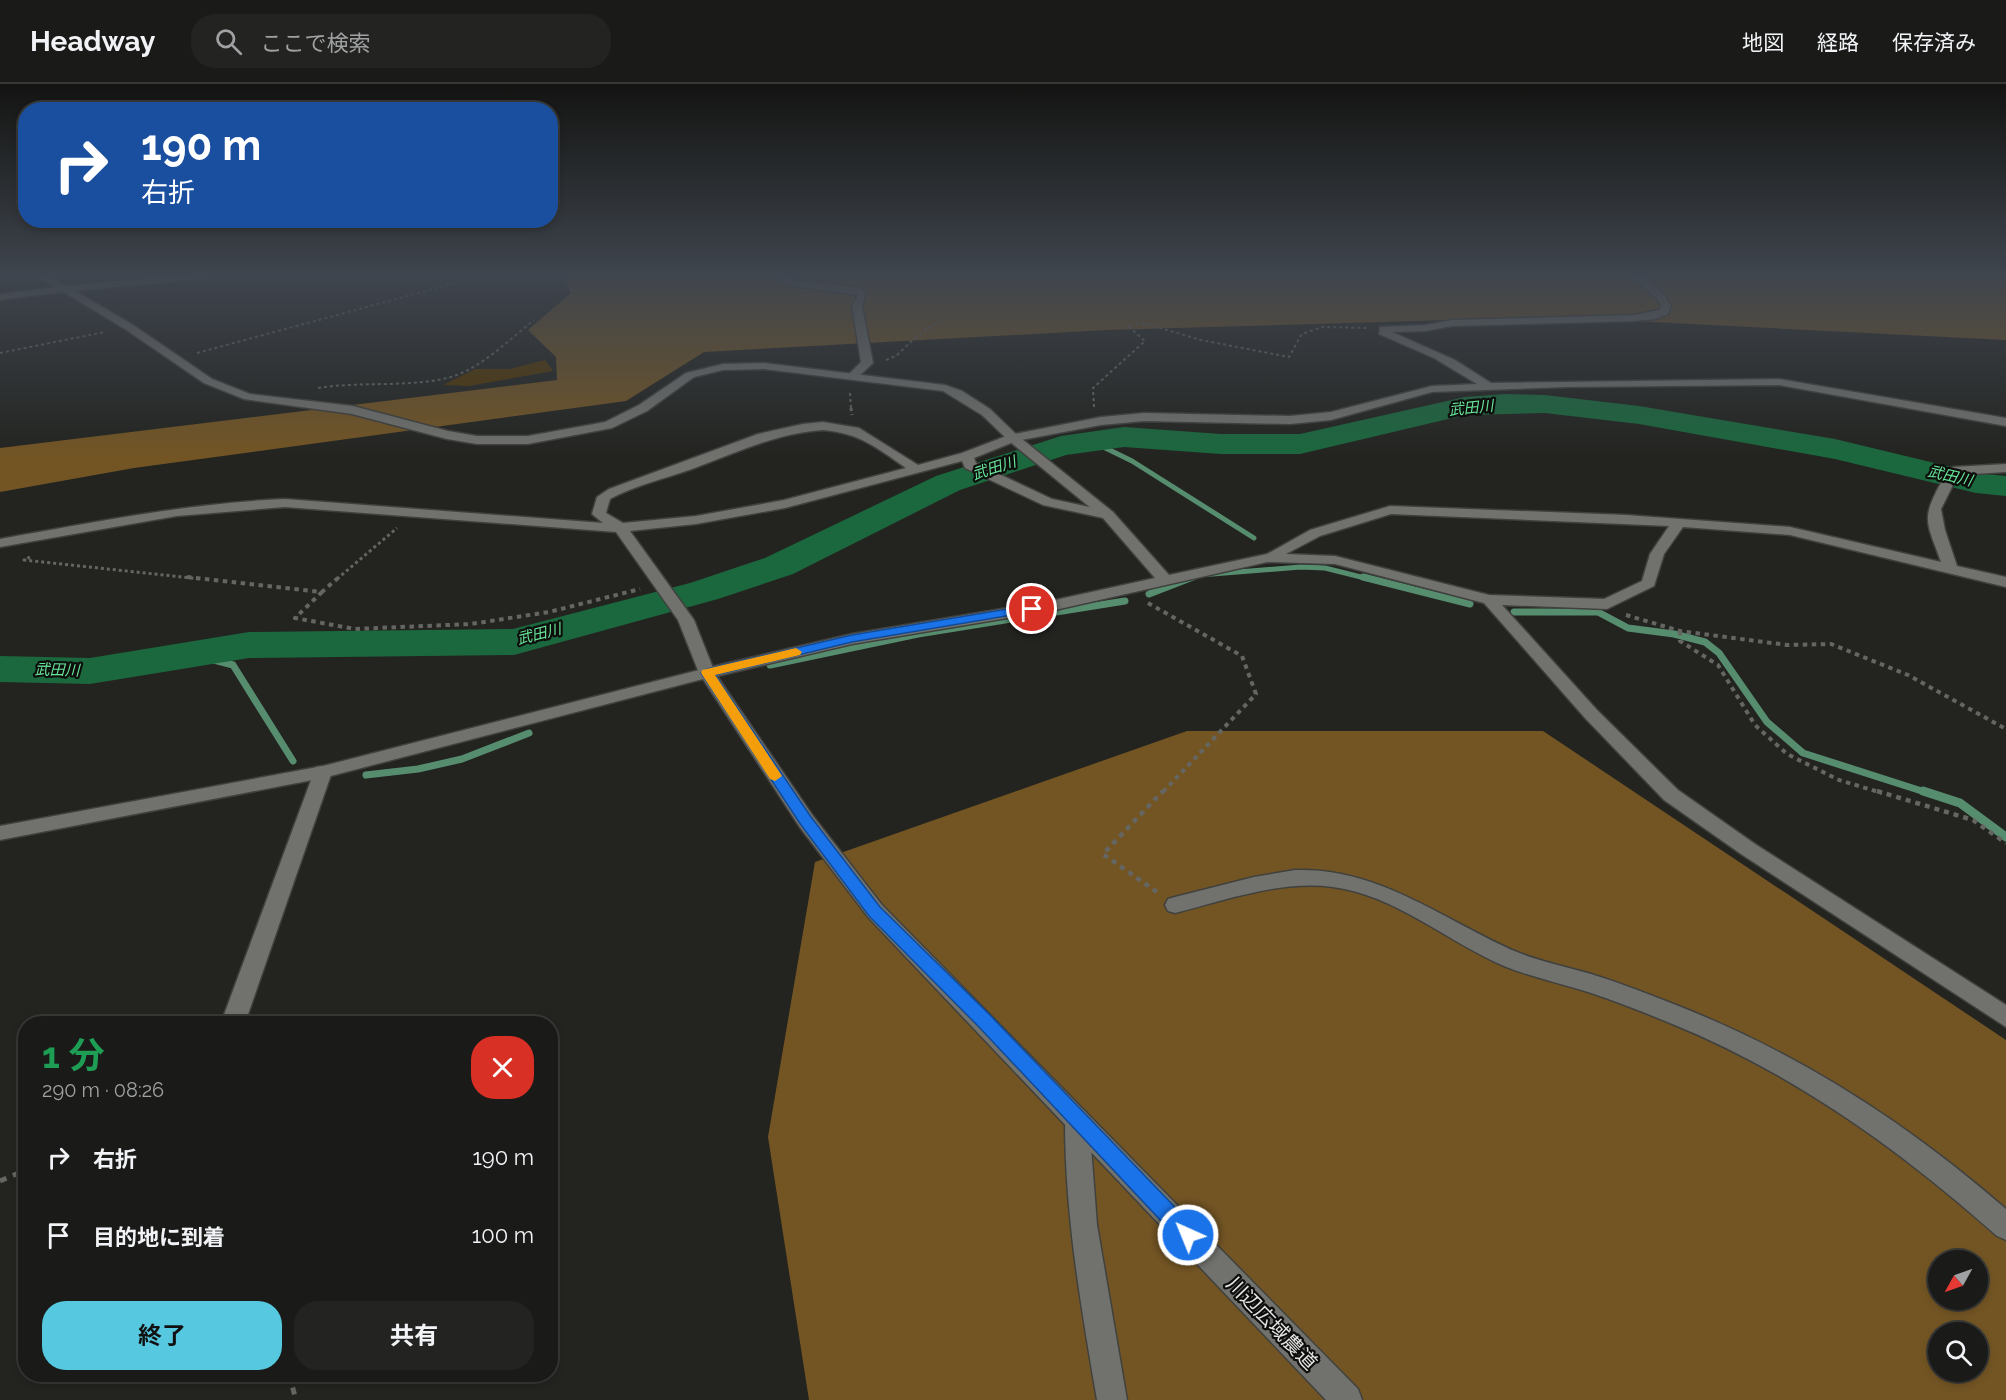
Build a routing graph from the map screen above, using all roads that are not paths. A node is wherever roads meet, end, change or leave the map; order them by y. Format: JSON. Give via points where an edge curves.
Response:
{"nodes":[{"id":1,"x":141,"y":335,"type":"edge"},
{"id":2,"x":862,"y":335,"type":"edge"},
{"id":3,"x":1392,"y":335,"type":"edge"},
{"id":4,"x":853,"y":376,"type":"junction"},
{"id":5,"x":1490,"y":387,"type":"junction"},
{"id":6,"x":2006,"y":422,"type":"edge"},
{"id":7,"x":1017,"y":441,"type":"junction"},
{"id":8,"x":968,"y":460,"type":"junction"},
{"id":9,"x":2006,"y":468,"type":"edge"},
{"id":10,"x":916,"y":470,"type":"junction"},
{"id":11,"x":1108,"y":515,"type":"junction"},
{"id":12,"x":1679,"y":523,"type":"junction"},
{"id":13,"x":620,"y":528,"type":"junction"},
{"id":14,"x":0,"y":543,"type":"edge"},
{"id":15,"x":1267,"y":558,"type":"junction"},
{"id":16,"x":1951,"y":569,"type":"junction"},
{"id":17,"x":1164,"y":579,"type":"junction"},
{"id":18,"x":2006,"y":582,"type":"edge"},
{"id":19,"x":1488,"y":600,"type":"junction"},
{"id":20,"x":707,"y":673,"type":"junction"},
{"id":21,"x":323,"y":772,"type":"junction"},
{"id":22,"x":0,"y":833,"type":"edge"},
{"id":23,"x":1175,"y":905,"type":"road end"},
{"id":24,"x":236,"y":1016,"type":"edge"},
{"id":25,"x":2006,"y":1017,"type":"edge"},
{"id":26,"x":1077,"y":1120,"type":"junction"},
{"id":27,"x":2006,"y":1227,"type":"edge"},
{"id":28,"x":1112,"y":1400,"type":"edge"},
{"id":29,"x":1347,"y":1400,"type":"edge"}],
"edges":[{"from":1,"to":4,"type":"street","via":[[208,381],[248,397],[353,410],[447,435],[502,440],[550,438],[608,425],[643,408],[690,375],[712,369],[764,366]]},
{"from":2,"to":4,"type":"street","via":[[867,363]]},
{"from":3,"to":5,"type":"street","via":[[1431,351]]},
{"from":4,"to":7,"type":"street","via":[[929,384],[958,393]]},
{"from":5,"to":6,"type":"street","via":[[1779,382]]},
{"from":5,"to":7,"type":"street","via":[[1432,389],[1331,416],[1290,420],[1144,417],[1094,423]]},
{"from":7,"to":8,"type":"street"},
{"from":7,"to":11,"type":"street"},
{"from":8,"to":10,"type":"street"},
{"from":8,"to":11,"type":"street","via":[[1048,502]]},
{"from":9,"to":16,"type":"street","via":[[1951,478],[1939,495],[1934,511]]},
{"from":10,"to":13,"type":"street","via":[[752,511]]},
{"from":10,"to":13,"type":"street","name":"川辺広域農道","via":[[849,429],[785,430],[610,493],[601,500],[599,514]]},
{"from":11,"to":17,"type":"street"},
{"from":12,"to":15,"type":"street","via":[[1390,510],[1315,533]]},
{"from":12,"to":16,"type":"street","via":[[1790,531]]},
{"from":12,"to":19,"type":"street","via":[[1658,554],[1649,583],[1607,604]]},
{"from":13,"to":14,"type":"street","via":[[285,503],[201,508]]},
{"from":13,"to":20,"type":"street","name":"川辺広域農道","via":[[686,620]]},
{"from":15,"to":17,"type":"street"},
{"from":15,"to":19,"type":"street","via":[[1335,560]]},
{"from":16,"to":18,"type":"street"},
{"from":17,"to":20,"type":"street","via":[[1127,591],[884,632]]},
{"from":19,"to":25,"type":"street","via":[[1671,795]]},
{"from":20,"to":21,"type":"street"},
{"from":20,"to":26,"type":"street","name":"川辺広域農道","via":[[806,821],[875,911]]},
{"from":21,"to":22,"type":"street"},
{"from":21,"to":24,"type":"street"},
{"from":23,"to":27,"type":"street","via":[[1302,878],[1336,879],[1385,896],[1514,960],[1601,987],[1705,1027],[1787,1066],[1869,1115],[1955,1181]]},
{"from":26,"to":28,"type":"street","via":[[1076,1165],[1086,1245]]},
{"from":26,"to":29,"type":"street","name":"川辺広域農道"}]}
